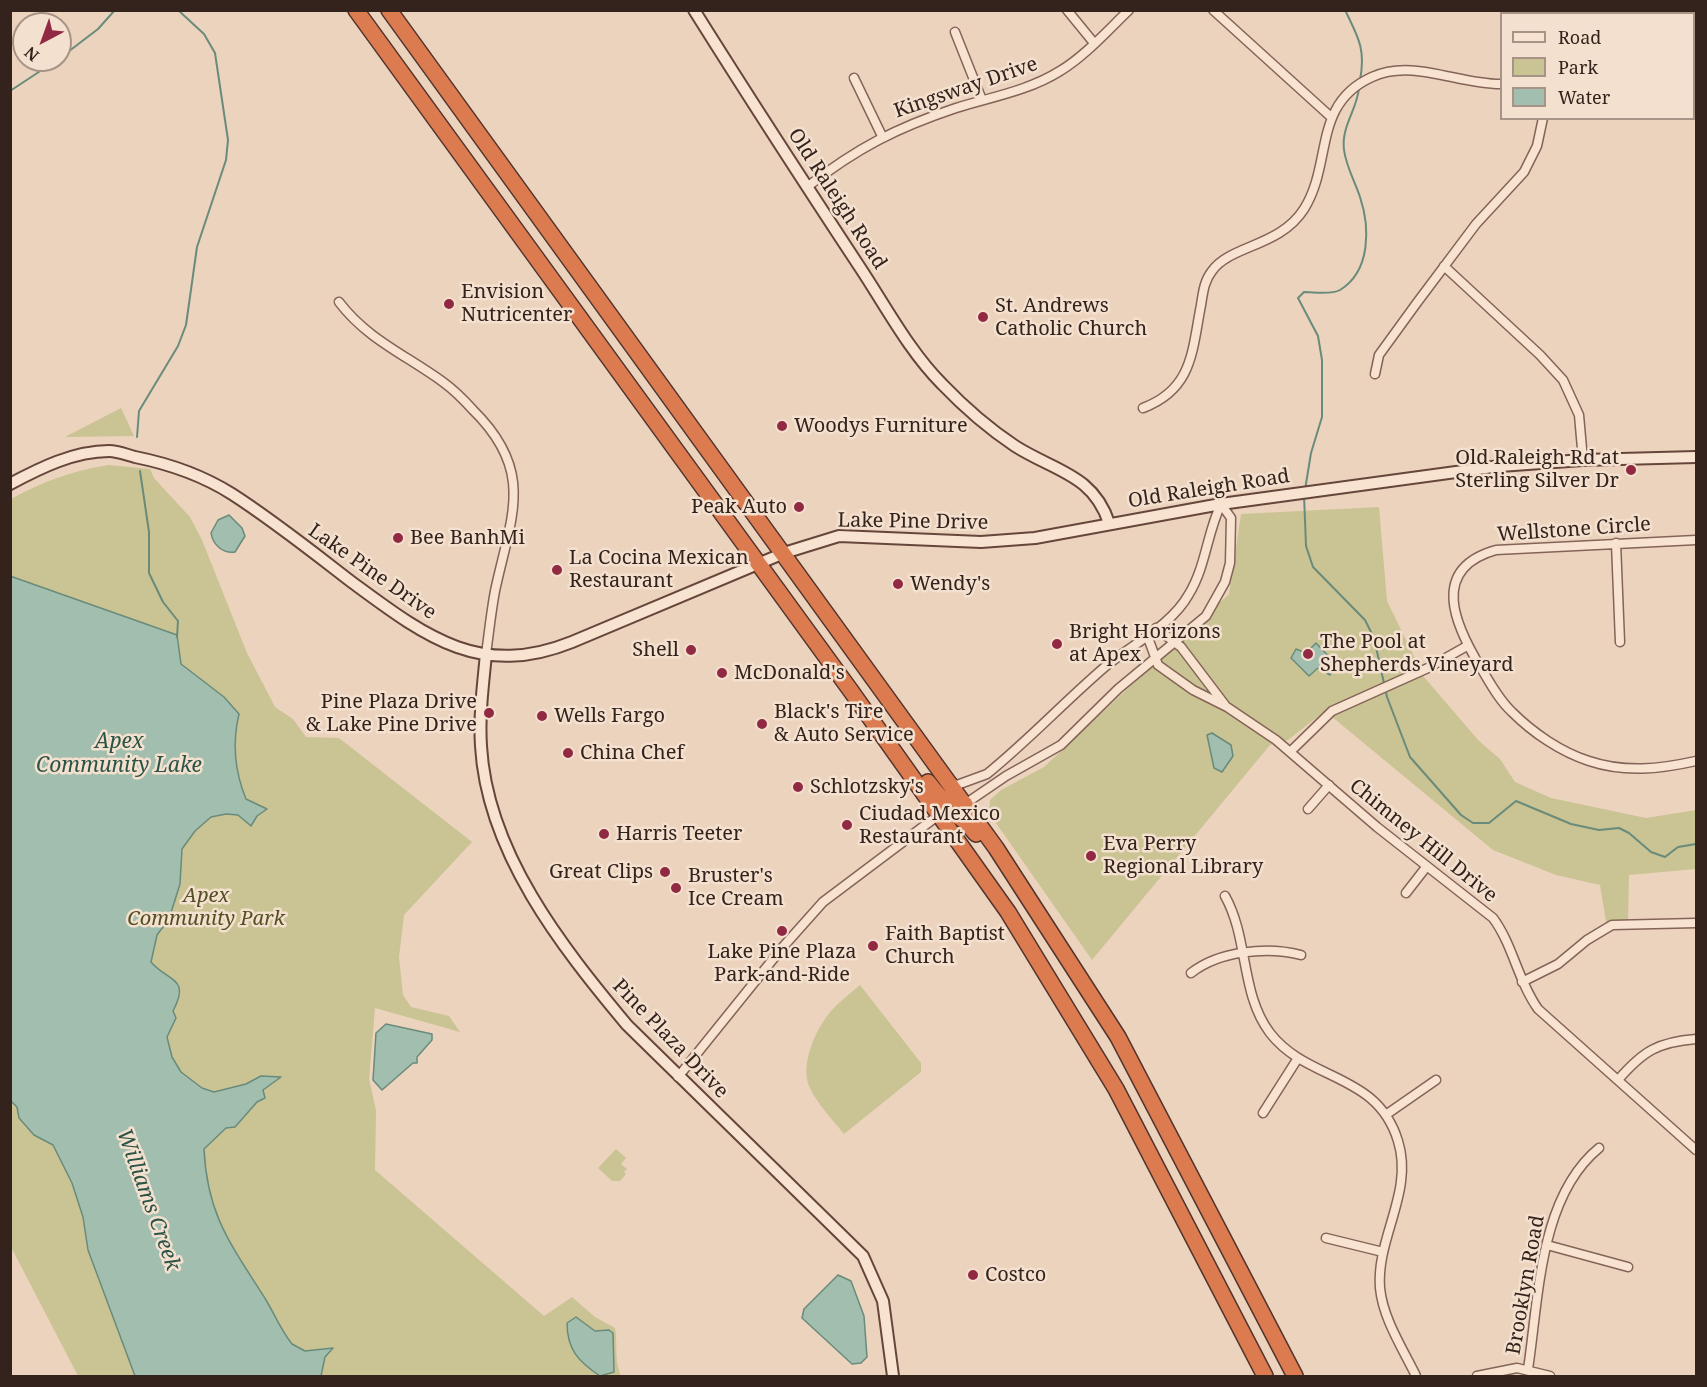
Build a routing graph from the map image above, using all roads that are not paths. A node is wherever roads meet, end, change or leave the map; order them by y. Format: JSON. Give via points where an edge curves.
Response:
{"nodes":[{"id":1,"x":356,"y":10,"type":"edge"},
{"id":2,"x":388,"y":10,"type":"edge"},
{"id":3,"x":694,"y":10,"type":"edge"},
{"id":4,"x":1067,"y":10,"type":"edge"},
{"id":5,"x":1129,"y":10,"type":"edge"},
{"id":6,"x":1213,"y":10,"type":"edge"},
{"id":7,"x":955,"y":32,"type":"dead end"},
{"id":8,"x":1094,"y":43,"type":"junction"},
{"id":9,"x":854,"y":78,"type":"dead end"},
{"id":10,"x":1500,"y":84,"type":"edge"},
{"id":11,"x":982,"y":100,"type":"junction"},
{"id":12,"x":1331,"y":117,"type":"junction"},
{"id":13,"x":1543,"y":120,"type":"edge"},
{"id":14,"x":882,"y":136,"type":"junction"},
{"id":15,"x":807,"y":188,"type":"junction"},
{"id":16,"x":1444,"y":266,"type":"junction"},
{"id":17,"x":339,"y":302,"type":"dead end"},
{"id":18,"x":1375,"y":374,"type":"dead end"},
{"id":19,"x":1143,"y":408,"type":"dead end"},
{"id":20,"x":1696,"y":457,"type":"edge"},
{"id":21,"x":1583,"y":460,"type":"junction"},
{"id":22,"x":10,"y":484,"type":"edge"},
{"id":23,"x":1221,"y":504,"type":"junction"},
{"id":24,"x":1109,"y":523,"type":"junction"},
{"id":25,"x":1696,"y":540,"type":"edge"},
{"id":26,"x":1616,"y":543,"type":"junction"},
{"id":27,"x":784,"y":553,"type":"junction"},
{"id":28,"x":759,"y":564,"type":"junction"},
{"id":29,"x":1156,"y":627,"type":"junction"},
{"id":30,"x":1148,"y":634,"type":"junction"},
{"id":31,"x":1177,"y":642,"type":"junction"},
{"id":32,"x":1620,"y":642,"type":"dead end"},
{"id":33,"x":1467,"y":646,"type":"junction"},
{"id":34,"x":486,"y":654,"type":"junction"},
{"id":35,"x":1155,"y":659,"type":"junction"},
{"id":36,"x":1227,"y":707,"type":"junction"},
{"id":37,"x":879,"y":730,"type":"junction"},
{"id":38,"x":1291,"y":751,"type":"junction"},
{"id":39,"x":1696,"y":760,"type":"edge"},
{"id":40,"x":948,"y":780,"type":"junction"},
{"id":41,"x":1329,"y":785,"type":"junction"},
{"id":42,"x":965,"y":804,"type":"junction"},
{"id":43,"x":1308,"y":809,"type":"dead end"},
{"id":44,"x":939,"y":814,"type":"junction"},
{"id":45,"x":1428,"y":866,"type":"junction"},
{"id":46,"x":1406,"y":893,"type":"dead end"},
{"id":47,"x":1225,"y":896,"type":"dead end"},
{"id":48,"x":1037,"y":912,"type":"junction"},
{"id":49,"x":1696,"y":923,"type":"edge"},
{"id":50,"x":1244,"y":954,"type":"junction"},
{"id":51,"x":1301,"y":955,"type":"dead end"},
{"id":52,"x":1191,"y":973,"type":"dead end"},
{"id":53,"x":1522,"y":982,"type":"junction"},
{"id":54,"x":1696,"y":1039,"type":"edge"},
{"id":55,"x":1298,"y":1058,"type":"junction"},
{"id":56,"x":678,"y":1077,"type":"junction"},
{"id":57,"x":1436,"y":1080,"type":"dead end"},
{"id":58,"x":1618,"y":1080,"type":"junction"},
{"id":59,"x":1263,"y":1113,"type":"dead end"},
{"id":60,"x":1387,"y":1114,"type":"junction"},
{"id":61,"x":1599,"y":1148,"type":"dead end"},
{"id":62,"x":1696,"y":1150,"type":"edge"},
{"id":63,"x":1326,"y":1238,"type":"dead end"},
{"id":64,"x":1547,"y":1245,"type":"junction"},
{"id":65,"x":1383,"y":1252,"type":"junction"},
{"id":66,"x":1628,"y":1267,"type":"dead end"},
{"id":67,"x":1235,"y":1318,"type":"junction"},
{"id":68,"x":1528,"y":1369,"type":"junction"},
{"id":69,"x":893,"y":1377,"type":"edge"},
{"id":70,"x":1265,"y":1377,"type":"edge"},
{"id":71,"x":1273,"y":1377,"type":"edge"},
{"id":72,"x":1295,"y":1377,"type":"edge"},
{"id":73,"x":1416,"y":1377,"type":"edge"},
{"id":74,"x":1477,"y":1377,"type":"edge"},
{"id":75,"x":1550,"y":1377,"type":"edge"}],
"edges":[{"from":1,"to":28,"type":"highway"},
{"from":2,"to":27,"type":"highway"},
{"from":3,"to":15,"type":"main road","name":"Old Raleigh Road"},
{"from":4,"to":8,"type":"street"},
{"from":5,"to":8,"type":"street","name":"Kingsway Drive"},
{"from":6,"to":12,"type":"street"},
{"from":7,"to":11,"type":"street"},
{"from":8,"to":11,"type":"street","name":"Kingsway Drive","via":[[1046,79]]},
{"from":9,"to":14,"type":"street"},
{"from":10,"to":12,"type":"street","via":[[1413,70],[1384,73],[1355,87]]},
{"from":11,"to":14,"type":"street","name":"Kingsway Drive"},
{"from":12,"to":19,"type":"street","via":[[1314,186],[1302,213],[1278,235],[1213,269],[1204,285],[1184,374],[1169,396]]},
{"from":13,"to":16,"type":"street","via":[[1537,146],[1524,172]]},
{"from":14,"to":15,"type":"street","name":"Kingsway Drive","via":[[856,150]]},
{"from":15,"to":24,"type":"main road","name":"Old Raleigh Road","via":[[933,374],[992,429],[1092,490]]},
{"from":16,"to":18,"type":"street","via":[[1379,355]]},
{"from":16,"to":21,"type":"street","via":[[1563,380],[1579,416]]},
{"from":17,"to":34,"type":"street","via":[[372,337],[460,396],[490,427],[507,455],[514,503],[492,605]]},
{"from":20,"to":21,"type":"main road","name":"Old Raleigh Road"},
{"from":21,"to":23,"type":"main road","name":"Old Raleigh Road","via":[[1500,466]]},
{"from":22,"to":34,"type":"main road","name":"Lake Pine Drive","via":[[87,453],[110,451],[176,467],[232,494],[420,630],[462,649]]},
{"from":23,"to":24,"type":"main road","name":"Old Raleigh Road"},
{"from":23,"to":29,"type":"street","via":[[1201,570],[1189,595]]},
{"from":23,"to":31,"type":"street","via":[[1231,518],[1229,571],[1206,616]]},
{"from":24,"to":27,"type":"main road","name":"Lake Pine Drive","via":[[1035,538],[981,542],[839,536]]},
{"from":25,"to":26,"type":"street","name":"Wellstone Circle"},
{"from":26,"to":32,"type":"street"},
{"from":26,"to":33,"type":"street","name":"Wellstone Circle","via":[[1504,549],[1476,558],[1457,579],[1452,598],[1455,619]]},
{"from":27,"to":28,"type":"main road","name":"Lake Pine Drive"},
{"from":27,"to":40,"type":"highway"},
{"from":28,"to":34,"type":"main road","name":"Lake Pine Drive","via":[[544,653]]},
{"from":28,"to":37,"type":"highway"},
{"from":29,"to":30,"type":"street"},
{"from":29,"to":31,"type":"street","name":"Chimney Hill Drive"},
{"from":30,"to":35,"type":"street"},
{"from":30,"to":40,"type":"street","via":[[987,774],[957,785]]},
{"from":31,"to":35,"type":"street"},
{"from":31,"to":36,"type":"street","name":"Chimney Hill Drive"},
{"from":33,"to":38,"type":"street","via":[[1332,711]]},
{"from":33,"to":39,"type":"street","name":"Wellstone Circle","via":[[1510,711],[1565,751],[1589,761],[1640,769],[1661,769]]},
{"from":34,"to":56,"type":"main road","name":"Pine Plaza Drive","via":[[480,706],[482,755],[491,802],[509,852],[534,897],[593,983]]},
{"from":35,"to":36,"type":"street","name":"Chimney Hill Drive","via":[[1193,690]]},
{"from":35,"to":42,"type":"street","via":[[1061,745]]},
{"from":36,"to":38,"type":"street","name":"Chimney Hill Drive"},
{"from":37,"to":42,"type":"highway","via":[[892,736],[949,804]]},
{"from":37,"to":44,"type":"highway"},
{"from":38,"to":41,"type":"street","name":"Chimney Hill Drive"},
{"from":40,"to":42,"type":"highway"},
{"from":41,"to":43,"type":"street"},
{"from":41,"to":45,"type":"street","name":"Chimney Hill Drive"},
{"from":42,"to":48,"type":"highway"},
{"from":44,"to":48,"type":"highway","via":[[952,813],[961,818]]},
{"from":44,"to":56,"type":"street","via":[[824,902]]},
{"from":44,"to":67,"type":"highway","via":[[1008,912],[1094,1050]]},
{"from":45,"to":46,"type":"street"},
{"from":45,"to":53,"type":"street","name":"Chimney Hill Drive","via":[[1492,918]]},
{"from":47,"to":50,"type":"street","via":[[1239,929]]},
{"from":48,"to":72,"type":"highway","via":[[1118,1037]]},
{"from":49,"to":53,"type":"street","via":[[1612,925],[1558,964]]},
{"from":50,"to":51,"type":"street","via":[[1280,949]]},
{"from":50,"to":52,"type":"street","via":[[1214,959]]},
{"from":50,"to":55,"type":"street","via":[[1256,1009],[1270,1033]]},
{"from":53,"to":58,"type":"street","name":"Chimney Hill Drive","via":[[1542,1014]]},
{"from":54,"to":58,"type":"street","via":[[1650,1049]]},
{"from":55,"to":59,"type":"street"},
{"from":55,"to":60,"type":"street","via":[[1358,1088]]},
{"from":56,"to":69,"type":"main road","name":"Pine Plaza Drive","via":[[862,1256],[883,1301]]},
{"from":57,"to":60,"type":"street"},
{"from":58,"to":62,"type":"street","name":"Chimney Hill Drive"},
{"from":60,"to":65,"type":"street","via":[[1399,1144],[1402,1172]]},
{"from":61,"to":64,"type":"street","name":"Brooklyn Road","via":[[1580,1165],[1567,1186]]},
{"from":63,"to":65,"type":"street"},
{"from":64,"to":66,"type":"street"},
{"from":64,"to":68,"type":"street","name":"Brooklyn Road"},
{"from":65,"to":73,"type":"street","via":[[1382,1299]]},
{"from":67,"to":70,"type":"highway"},
{"from":67,"to":71,"type":"highway"},
{"from":68,"to":74,"type":"street","via":[[1506,1369]]},
{"from":68,"to":75,"type":"street"}]}
